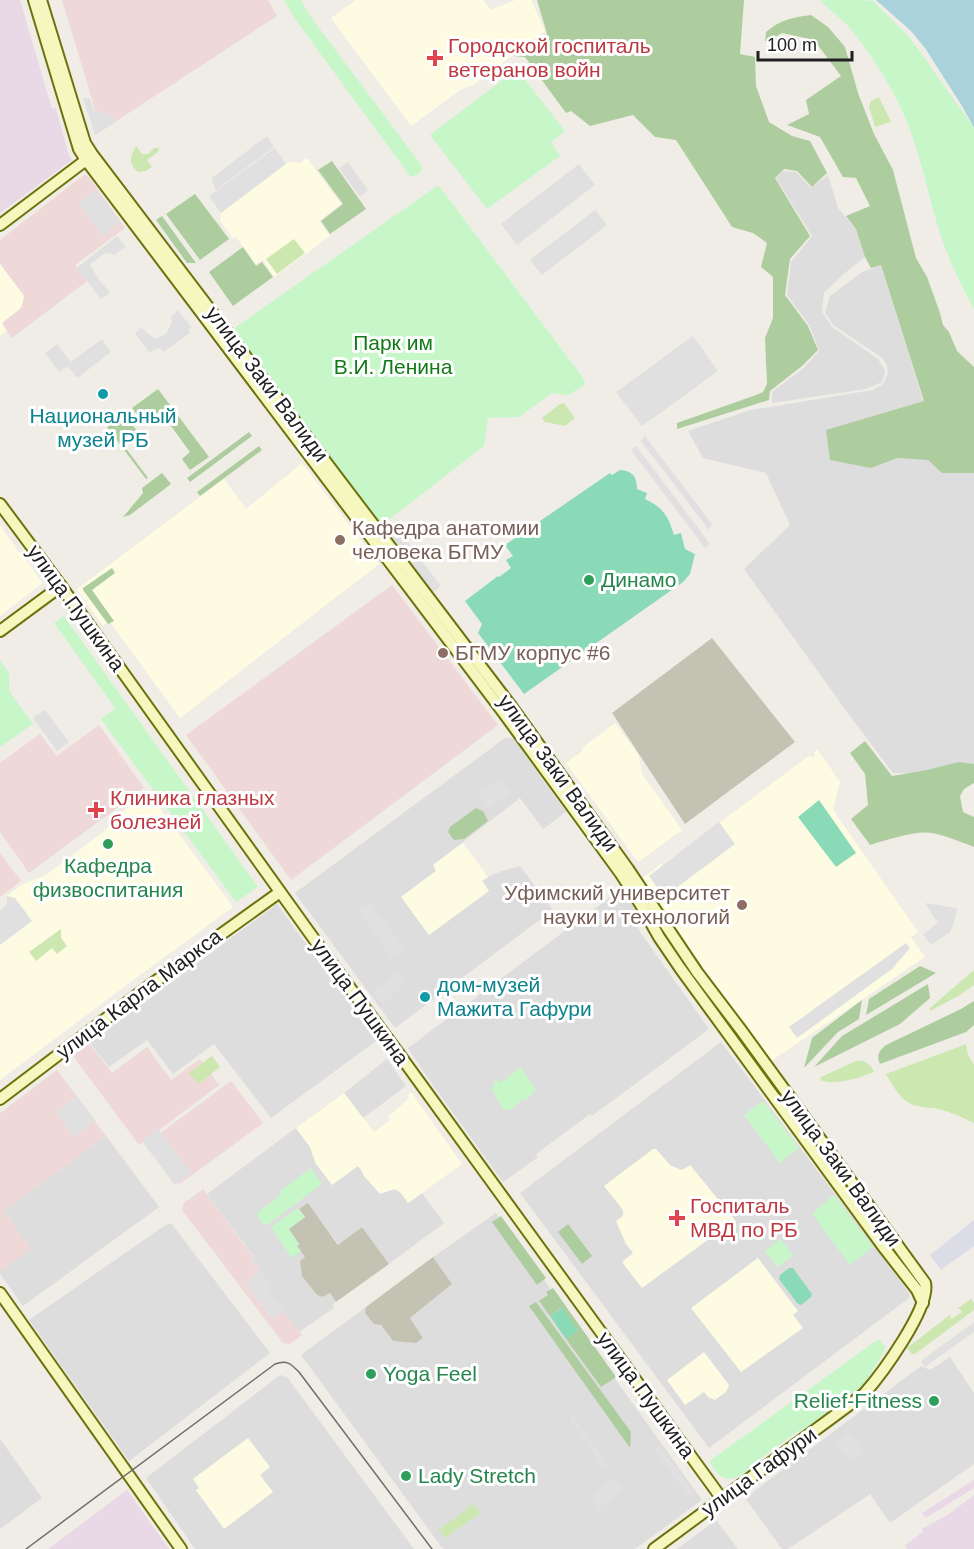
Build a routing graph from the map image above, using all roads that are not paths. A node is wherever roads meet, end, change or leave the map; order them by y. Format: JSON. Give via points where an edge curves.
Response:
{"nodes":[{"id":1,"x":34,"y":0,"type":"edge"},
{"id":2,"x":41,"y":0,"type":"edge"},
{"id":3,"x":89,"y":157,"type":"junction"},
{"id":4,"x":0,"y":225,"type":"edge"},
{"id":5,"x":0,"y":504,"type":"edge"},
{"id":6,"x":61,"y":586,"type":"junction"},
{"id":7,"x":0,"y":631,"type":"edge"},
{"id":8,"x":280,"y":892,"type":"junction"},
{"id":9,"x":0,"y":1099,"type":"edge"},
{"id":10,"x":0,"y":1293,"type":"edge"},
{"id":11,"x":864,"y":1394,"type":"joint"},
{"id":12,"x":722,"y":1499,"type":"junction"},
{"id":13,"x":181,"y":1549,"type":"edge"},
{"id":14,"x":654,"y":1549,"type":"edge"}],
"edges":[{"from":1,"to":3,"type":"main road","name":"улица Заки Валиди","via":[[79,148]]},
{"from":2,"to":3,"type":"main road","name":"улица Заки Валиди"},
{"from":3,"to":4,"type":"main road"},
{"from":3,"to":11,"type":"main road","name":"улица Заки Валиди","via":[[511,706],[697,972],[924,1280],[927,1291],[919,1312]]},
{"from":5,"to":6,"type":"main road","name":"улица Пушкина"},
{"from":6,"to":7,"type":"main road"},
{"from":6,"to":8,"type":"main road","name":"улица Пушкина"},
{"from":8,"to":9,"type":"main road","name":"улица Карла Маркса"},
{"from":8,"to":12,"type":"main road","name":"улица Пушкина"},
{"from":10,"to":13,"type":"main road"},
{"from":11,"to":12,"type":"main road","name":"улица Гафури"},
{"from":12,"to":14,"type":"main road","name":"улица Гафури"}]}
